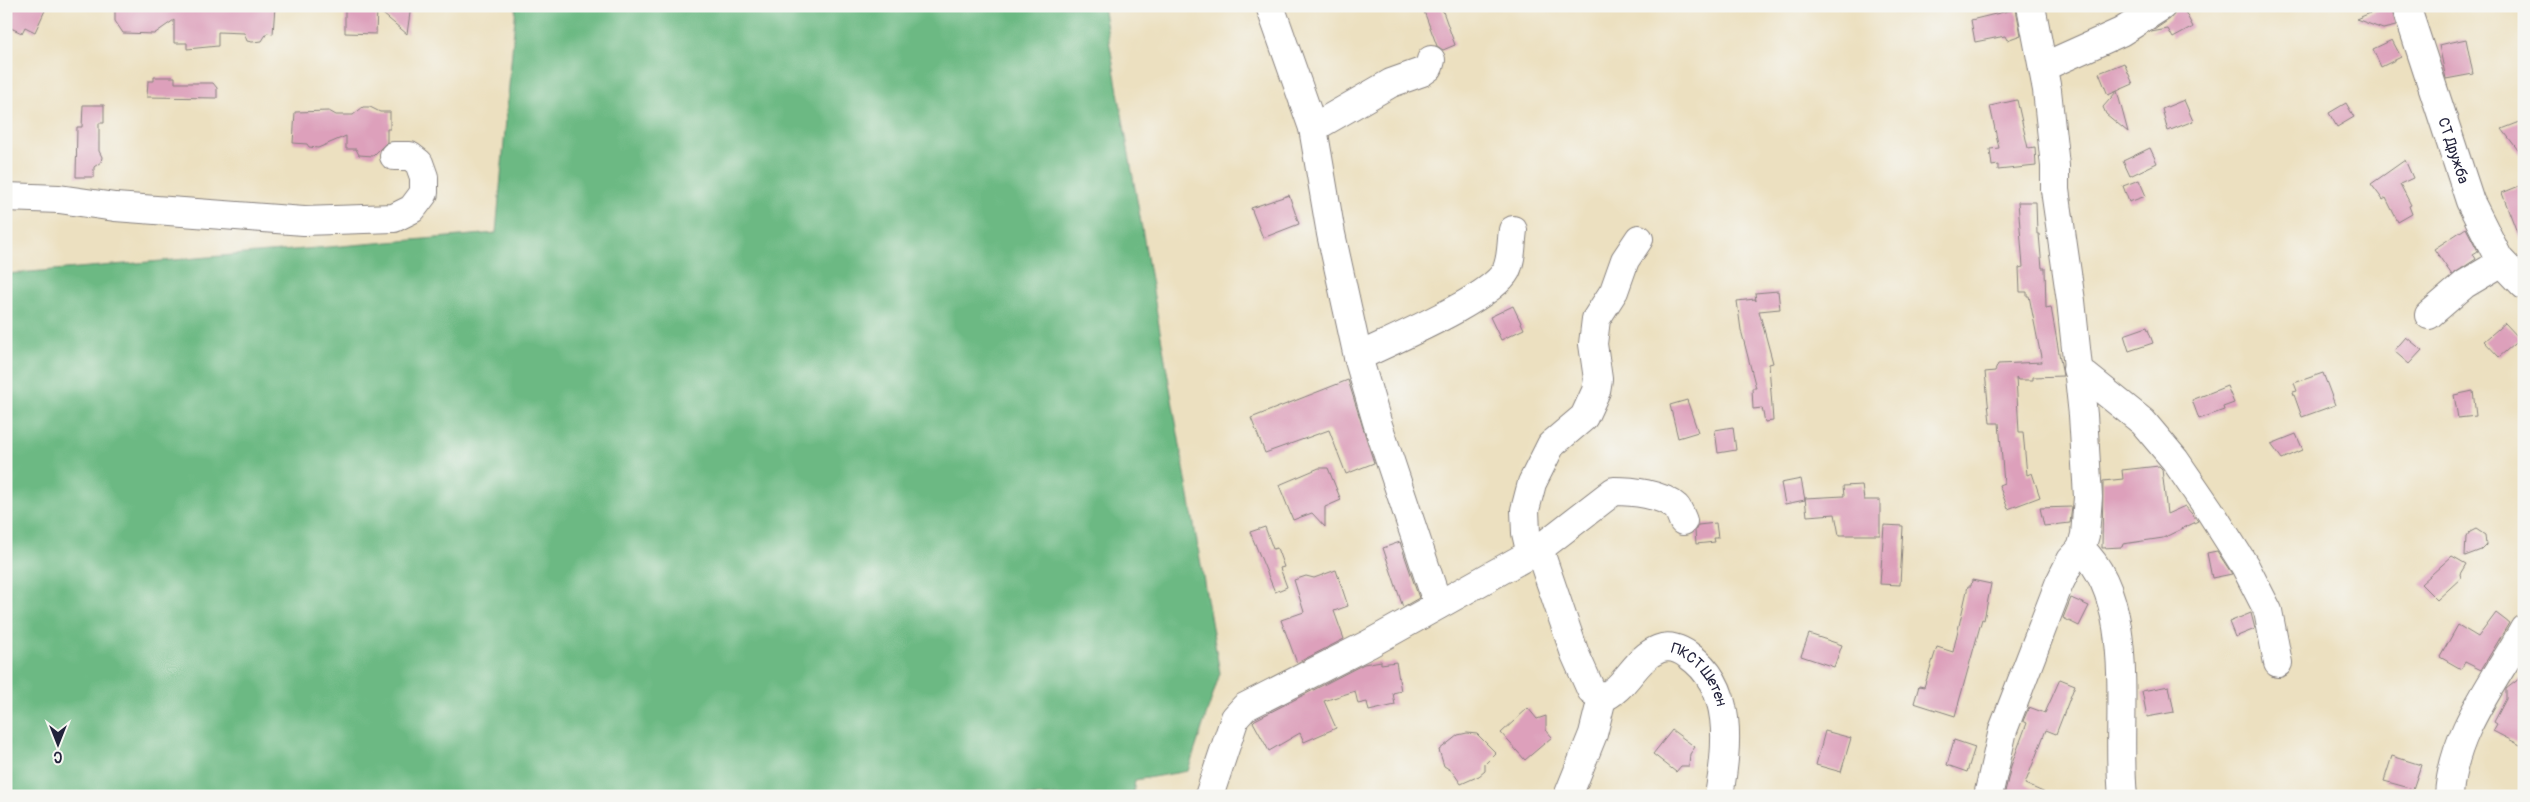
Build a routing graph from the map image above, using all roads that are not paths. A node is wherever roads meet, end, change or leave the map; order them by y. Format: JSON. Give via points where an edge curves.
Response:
{"nodes":[{"id":1,"x":1270,"y":6,"type":"edge"},
{"id":2,"x":2031,"y":6,"type":"edge"},
{"id":3,"x":2162,"y":6,"type":"edge"},
{"id":4,"x":2406,"y":6,"type":"edge"},
{"id":5,"x":1432,"y":60,"type":"dead end"},
{"id":6,"x":2043,"y":67,"type":"junction"},
{"id":7,"x":1313,"y":128,"type":"junction"},
{"id":8,"x":394,"y":156,"type":"dead end"},
{"id":9,"x":6,"y":197,"type":"edge"},
{"id":10,"x":1513,"y":230,"type":"dead end"},
{"id":11,"x":1638,"y":239,"type":"dead end"},
{"id":12,"x":2499,"y":259,"type":"junction"},
{"id":13,"x":2524,"y":285,"type":"edge"},
{"id":14,"x":2429,"y":315,"type":"dead end"},
{"id":15,"x":1358,"y":356,"type":"junction"},
{"id":16,"x":2077,"y":369,"type":"junction"},
{"id":17,"x":1683,"y":521,"type":"dead end"},
{"id":18,"x":2081,"y":549,"type":"junction"},
{"id":19,"x":1535,"y":552,"type":"junction"},
{"id":20,"x":1438,"y":605,"type":"junction"},
{"id":21,"x":2524,"y":629,"type":"edge"},
{"id":22,"x":2278,"y":664,"type":"dead end"},
{"id":23,"x":1602,"y":698,"type":"junction"},
{"id":24,"x":1210,"y":796,"type":"edge"},
{"id":25,"x":1568,"y":796,"type":"edge"},
{"id":26,"x":1719,"y":796,"type":"edge"},
{"id":27,"x":1988,"y":796,"type":"edge"},
{"id":28,"x":2122,"y":796,"type":"edge"},
{"id":29,"x":2449,"y":796,"type":"edge"}],
"edges":[{"from":1,"to":7,"type":"street"},
{"from":2,"to":6,"type":"street"},
{"from":3,"to":6,"type":"street","via":[[2121,32]]},
{"from":4,"to":12,"type":"street","name":"СТ Дружба","via":[[2470,201]]},
{"from":5,"to":7,"type":"street","via":[[1422,72],[1391,83]]},
{"from":6,"to":16,"type":"street","via":[[2055,166],[2054,190],[2071,301]]},
{"from":7,"to":15,"type":"street","via":[[1331,234]]},
{"from":8,"to":9,"type":"street","via":[[410,156],[419,163],[424,177],[424,193],[412,209],[394,218],[304,220]]},
{"from":10,"to":15,"type":"street","via":[[1507,270],[1500,280],[1457,308]]},
{"from":11,"to":19,"type":"street","via":[[1625,260],[1614,291],[1596,319],[1596,392],[1584,416],[1550,445],[1532,483],[1525,510],[1526,533]]},
{"from":12,"to":13,"type":"street","name":"СТ Дружба"},
{"from":12,"to":14,"type":"street","via":[[2492,268],[2465,284]]},
{"from":15,"to":20,"type":"street","via":[[1376,422]]},
{"from":16,"to":18,"type":"street","via":[[2088,497],[2086,536]]},
{"from":16,"to":22,"type":"street","via":[[2143,422],[2175,460],[2210,511],[2268,610]]},
{"from":17,"to":19,"type":"street","via":[[1677,507],[1665,500],[1629,491],[1614,491]]},
{"from":18,"to":27,"type":"street","via":[[2071,560],[2059,584],[2003,730]]},
{"from":18,"to":28,"type":"street","via":[[2094,560],[2120,634]]},
{"from":19,"to":20,"type":"street"},
{"from":19,"to":23,"type":"street","via":[[1591,690]]},
{"from":20,"to":24,"type":"street","via":[[1245,707],[1235,718]]},
{"from":21,"to":29,"type":"street","via":[[2475,711],[2450,783]]},
{"from":23,"to":25,"type":"street"},
{"from":23,"to":26,"type":"street","name":"ПКСТ Шетен","via":[[1660,648],[1674,647],[1695,660],[1713,680],[1724,708],[1724,766]]}]}
